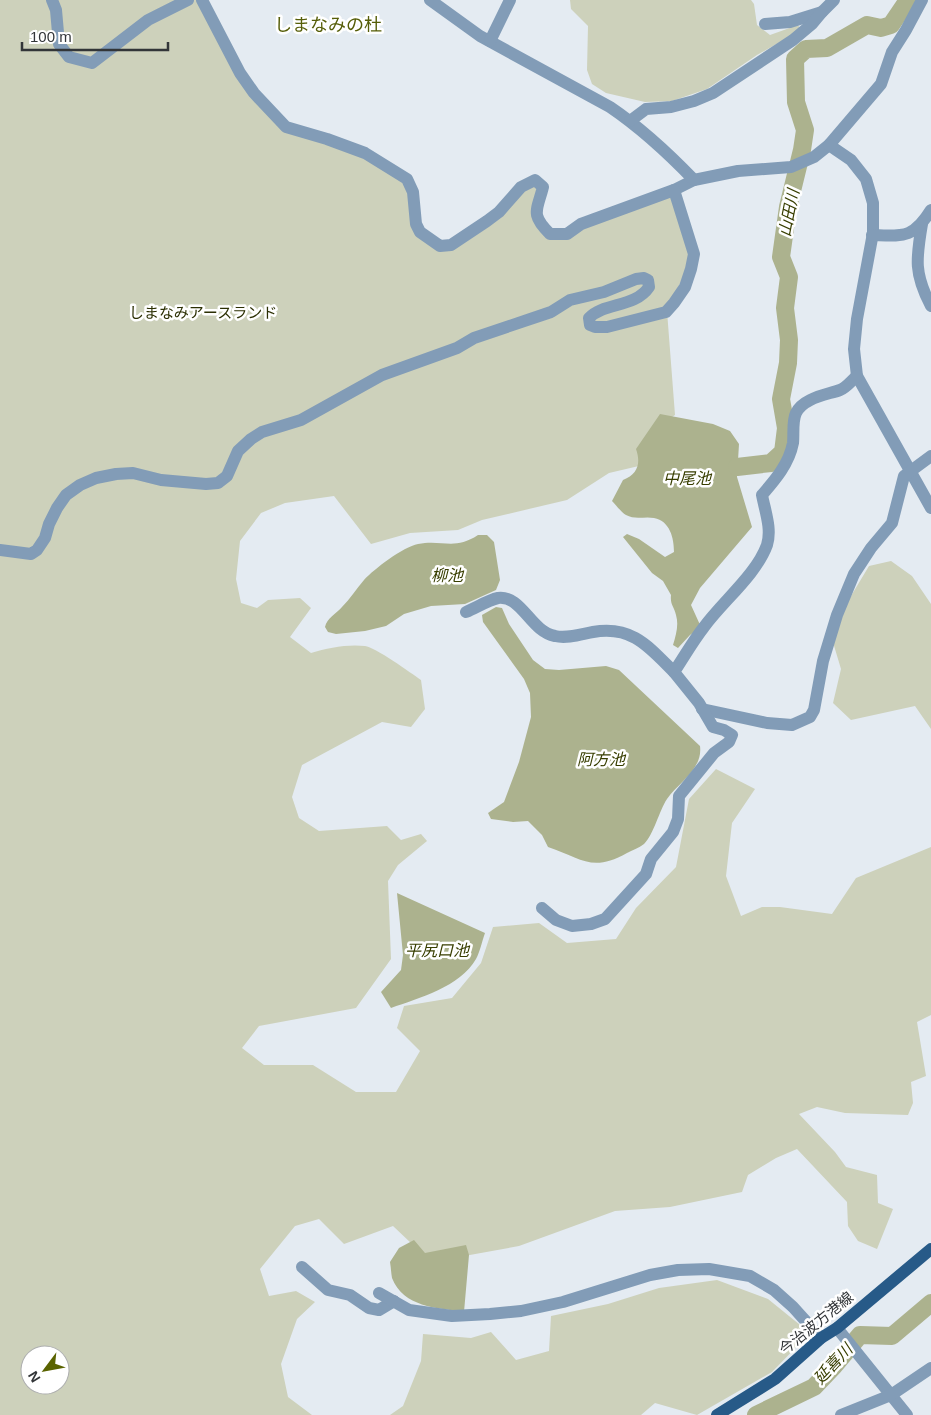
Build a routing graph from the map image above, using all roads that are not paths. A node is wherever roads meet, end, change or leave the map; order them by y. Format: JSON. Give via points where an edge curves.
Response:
{"nodes":[{"id":1,"x":52,"y":0,"type":"edge"},
{"id":2,"x":188,"y":0,"type":"edge"},
{"id":3,"x":202,"y":0,"type":"edge"},
{"id":4,"x":430,"y":0,"type":"edge"},
{"id":5,"x":510,"y":0,"type":"edge"},
{"id":6,"x":834,"y":0,"type":"edge"},
{"id":7,"x":922,"y":0,"type":"edge"},
{"id":8,"x":822,"y":12,"type":"junction"},
{"id":9,"x":765,"y":24,"type":"dead end"},
{"id":10,"x":490,"y":41,"type":"junction"},
{"id":11,"x":630,"y":121,"type":"junction"},
{"id":12,"x":829,"y":145,"type":"junction"},
{"id":13,"x":694,"y":180,"type":"junction"},
{"id":14,"x":674,"y":190,"type":"junction"},
{"id":15,"x":931,"y":210,"type":"edge"},
{"id":16,"x":922,"y":224,"type":"junction"},
{"id":17,"x":872,"y":236,"type":"junction"},
{"id":18,"x":931,"y":306,"type":"edge"},
{"id":19,"x":857,"y":376,"type":"junction"},
{"id":20,"x":931,"y":456,"type":"edge"},
{"id":21,"x":910,"y":471,"type":"junction"},
{"id":22,"x":931,"y":508,"type":"edge"},
{"id":23,"x":0,"y":550,"type":"edge"},
{"id":24,"x":466,"y":612,"type":"dead end"},
{"id":25,"x":674,"y":672,"type":"junction"},
{"id":26,"x":702,"y":709,"type":"junction"},
{"id":27,"x":542,"y":908,"type":"dead end"},
{"id":28,"x":931,"y":1249,"type":"edge"},
{"id":29,"x":302,"y":1268,"type":"dead end"},
{"id":30,"x":380,"y":1293,"type":"dead end"},
{"id":31,"x":394,"y":1302,"type":"junction"},
{"id":32,"x":837,"y":1328,"type":"junction"},
{"id":33,"x":821,"y":1338,"type":"junction"},
{"id":34,"x":931,"y":1368,"type":"edge"},
{"id":35,"x":891,"y":1396,"type":"junction"},
{"id":36,"x":717,"y":1415,"type":"edge"},
{"id":37,"x":842,"y":1415,"type":"edge"},
{"id":38,"x":907,"y":1415,"type":"edge"}],
"edges":[{"from":1,"to":2,"type":"street","via":[[59,44],[69,57],[92,63],[148,20]]},
{"from":3,"to":14,"type":"street","via":[[240,72],[273,114],[286,127],[366,153],[407,180],[413,192],[416,224],[420,232],[440,246],[451,245],[487,221],[521,187],[535,180],[543,187],[536,210],[539,223],[550,234],[567,234],[581,224]]},
{"from":4,"to":10,"type":"street"},
{"from":5,"to":10,"type":"street"},
{"from":6,"to":8,"type":"street"},
{"from":7,"to":12,"type":"street","via":[[892,52],[881,84]]},
{"from":8,"to":9,"type":"street","via":[[790,22]]},
{"from":8,"to":11,"type":"street","via":[[793,40],[713,93],[671,107],[646,110]]},
{"from":10,"to":11,"type":"street"},
{"from":11,"to":13,"type":"street"},
{"from":12,"to":13,"type":"street","via":[[814,157],[791,166],[738,171]]},
{"from":12,"to":17,"type":"street","via":[[851,160],[866,179],[874,203]]},
{"from":13,"to":14,"type":"street"},
{"from":14,"to":23,"type":"street","via":[[694,254],[685,287],[666,312],[607,327],[590,325],[589,318],[594,313],[644,295],[649,287],[648,280],[644,278],[570,300],[551,312],[474,338],[457,348],[382,375],[301,420],[262,432],[238,451],[227,476],[218,483],[160,480],[133,473],[96,478],[80,485],[56,508],[37,550],[30,554]]},
{"from":15,"to":16,"type":"street"},
{"from":16,"to":17,"type":"street","via":[[902,236]]},
{"from":16,"to":18,"type":"street","via":[[917,264],[919,278]]},
{"from":17,"to":19,"type":"street","via":[[857,319],[854,349]]},
{"from":19,"to":21,"type":"street"},
{"from":19,"to":25,"type":"street","via":[[842,390],[806,403],[796,413],[788,458],[779,476],[762,495],[769,528],[767,544],[746,578],[703,628]]},
{"from":20,"to":21,"type":"street"},
{"from":21,"to":22,"type":"street"},
{"from":21,"to":26,"type":"street","via":[[904,476],[892,523],[854,574],[837,615],[810,717],[792,724],[767,723]]},
{"from":24,"to":25,"type":"street","via":[[496,598],[508,598],[543,632],[556,637],[616,630],[642,643]]},
{"from":25,"to":26,"type":"street"},
{"from":26,"to":27,"type":"street","via":[[713,727],[732,735],[679,796],[678,819],[673,832],[651,860],[646,874],[605,919],[591,924],[572,926],[556,920]]},
{"from":28,"to":32,"type":"main road","name":"今治波方港線"},
{"from":29,"to":31,"type":"street","via":[[328,1290],[350,1295],[369,1308],[379,1310]]},
{"from":30,"to":31,"type":"street"},
{"from":31,"to":33,"type":"street","via":[[409,1310],[452,1316],[521,1311],[563,1302],[650,1275],[709,1269],[750,1276],[774,1290]]},
{"from":32,"to":33,"type":"main road","name":"今治波方港線"},
{"from":32,"to":35,"type":"street"},
{"from":33,"to":36,"type":"main road","name":"今治波方港線","via":[[775,1379]]},
{"from":34,"to":35,"type":"street"},
{"from":35,"to":37,"type":"street"},
{"from":35,"to":38,"type":"street"}]}
